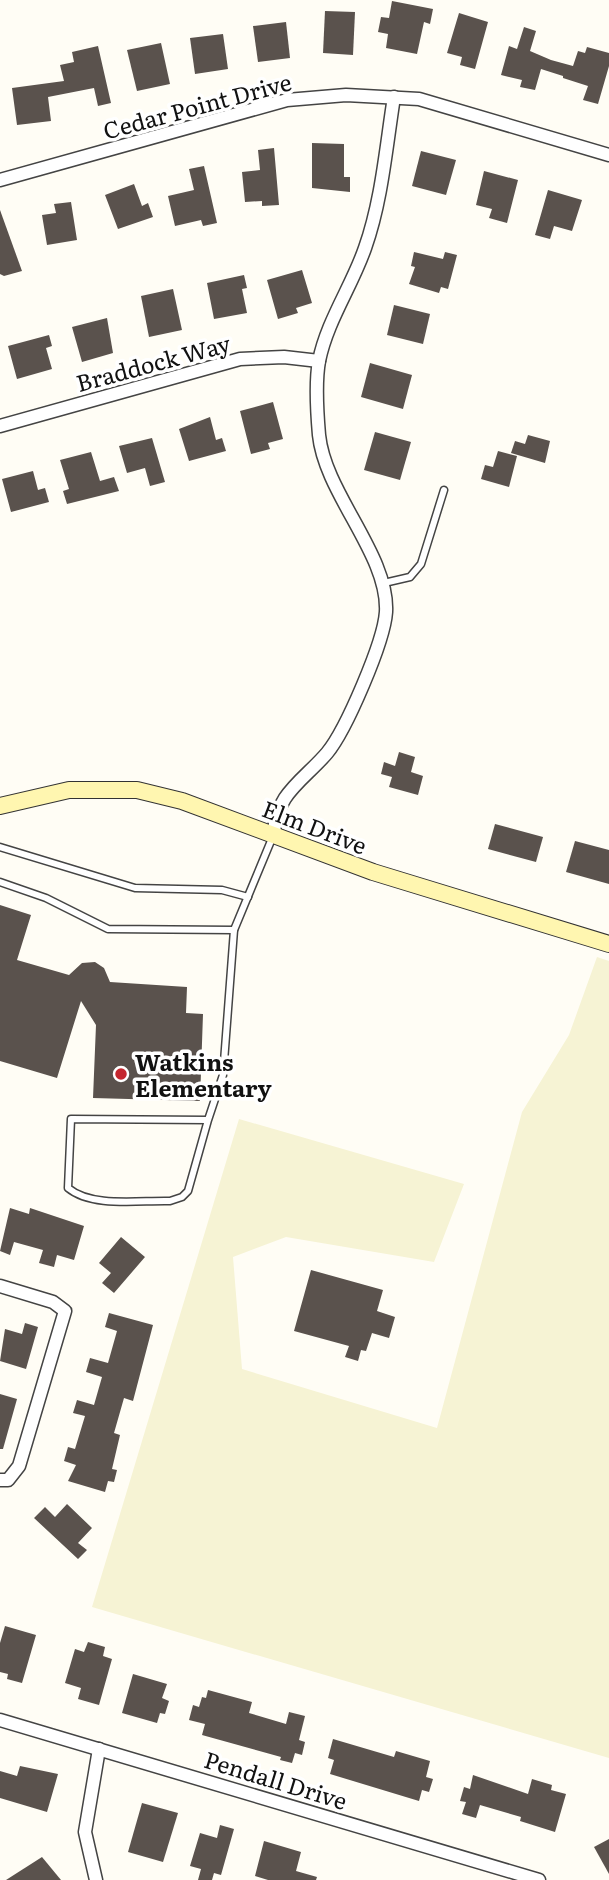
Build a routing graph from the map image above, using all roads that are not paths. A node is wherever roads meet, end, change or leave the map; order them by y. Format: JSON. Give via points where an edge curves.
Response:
{"nodes":[{"id":1,"x":394,"y":97,"type":"junction"},
{"id":2,"x":609,"y":155,"type":"edge"},
{"id":3,"x":0,"y":180,"type":"edge"},
{"id":4,"x":320,"y":361,"type":"junction"},
{"id":5,"x":0,"y":426,"type":"edge"},
{"id":6,"x":444,"y":491,"type":"dead end"},
{"id":7,"x":384,"y":583,"type":"junction"},
{"id":8,"x":0,"y":806,"type":"edge"},
{"id":9,"x":274,"y":834,"type":"junction"},
{"id":10,"x":0,"y":847,"type":"edge"},
{"id":11,"x":0,"y":882,"type":"edge"},
{"id":12,"x":248,"y":897,"type":"junction"},
{"id":13,"x":234,"y":930,"type":"junction"},
{"id":14,"x":609,"y":944,"type":"edge"},
{"id":15,"x":208,"y":1120,"type":"junction"},
{"id":16,"x":0,"y":1286,"type":"edge"},
{"id":17,"x":4,"y":1480,"type":"edge"},
{"id":18,"x":0,"y":1720,"type":"edge"},
{"id":19,"x":99,"y":1749,"type":"junction"},
{"id":20,"x":96,"y":1880,"type":"edge"},
{"id":21,"x":539,"y":1880,"type":"edge"}],
"edges":[{"from":1,"to":2,"type":"street","name":"Cedar Point Drive","via":[[462,110]]},
{"from":1,"to":3,"type":"street","name":"Cedar Point Drive","via":[[286,100]]},
{"from":1,"to":4,"type":"street","via":[[377,205],[365,248]]},
{"from":4,"to":5,"type":"street","name":"Braddock Way","via":[[240,359]]},
{"from":4,"to":7,"type":"street","via":[[319,437],[327,468]]},
{"from":6,"to":7,"type":"lane","via":[[421,564],[410,577]]},
{"from":7,"to":9,"type":"street","via":[[386,614],[366,675],[327,753],[285,795],[274,817]]},
{"from":8,"to":9,"type":"street","name":"Elm Drive","via":[[69,790],[136,790]]},
{"from":9,"to":12,"type":"lane"},
{"from":9,"to":14,"type":"street","name":"Elm Drive","via":[[373,872]]},
{"from":10,"to":12,"type":"lane","via":[[135,888],[222,890]]},
{"from":11,"to":13,"type":"lane","via":[[46,898],[108,929]]},
{"from":12,"to":13,"type":"lane"},
{"from":13,"to":15,"type":"lane","via":[[223,1075]]},
{"from":15,"to":15,"type":"lane","via":[[71,1119],[68,1188],[77,1196],[93,1199],[182,1198]]},
{"from":16,"to":17,"type":"street","via":[[65,1311],[19,1466]]},
{"from":18,"to":19,"type":"street","name":"Pendall Drive"},
{"from":19,"to":20,"type":"street","via":[[85,1832]]},
{"from":19,"to":21,"type":"street","name":"Pendall Drive"}]}
